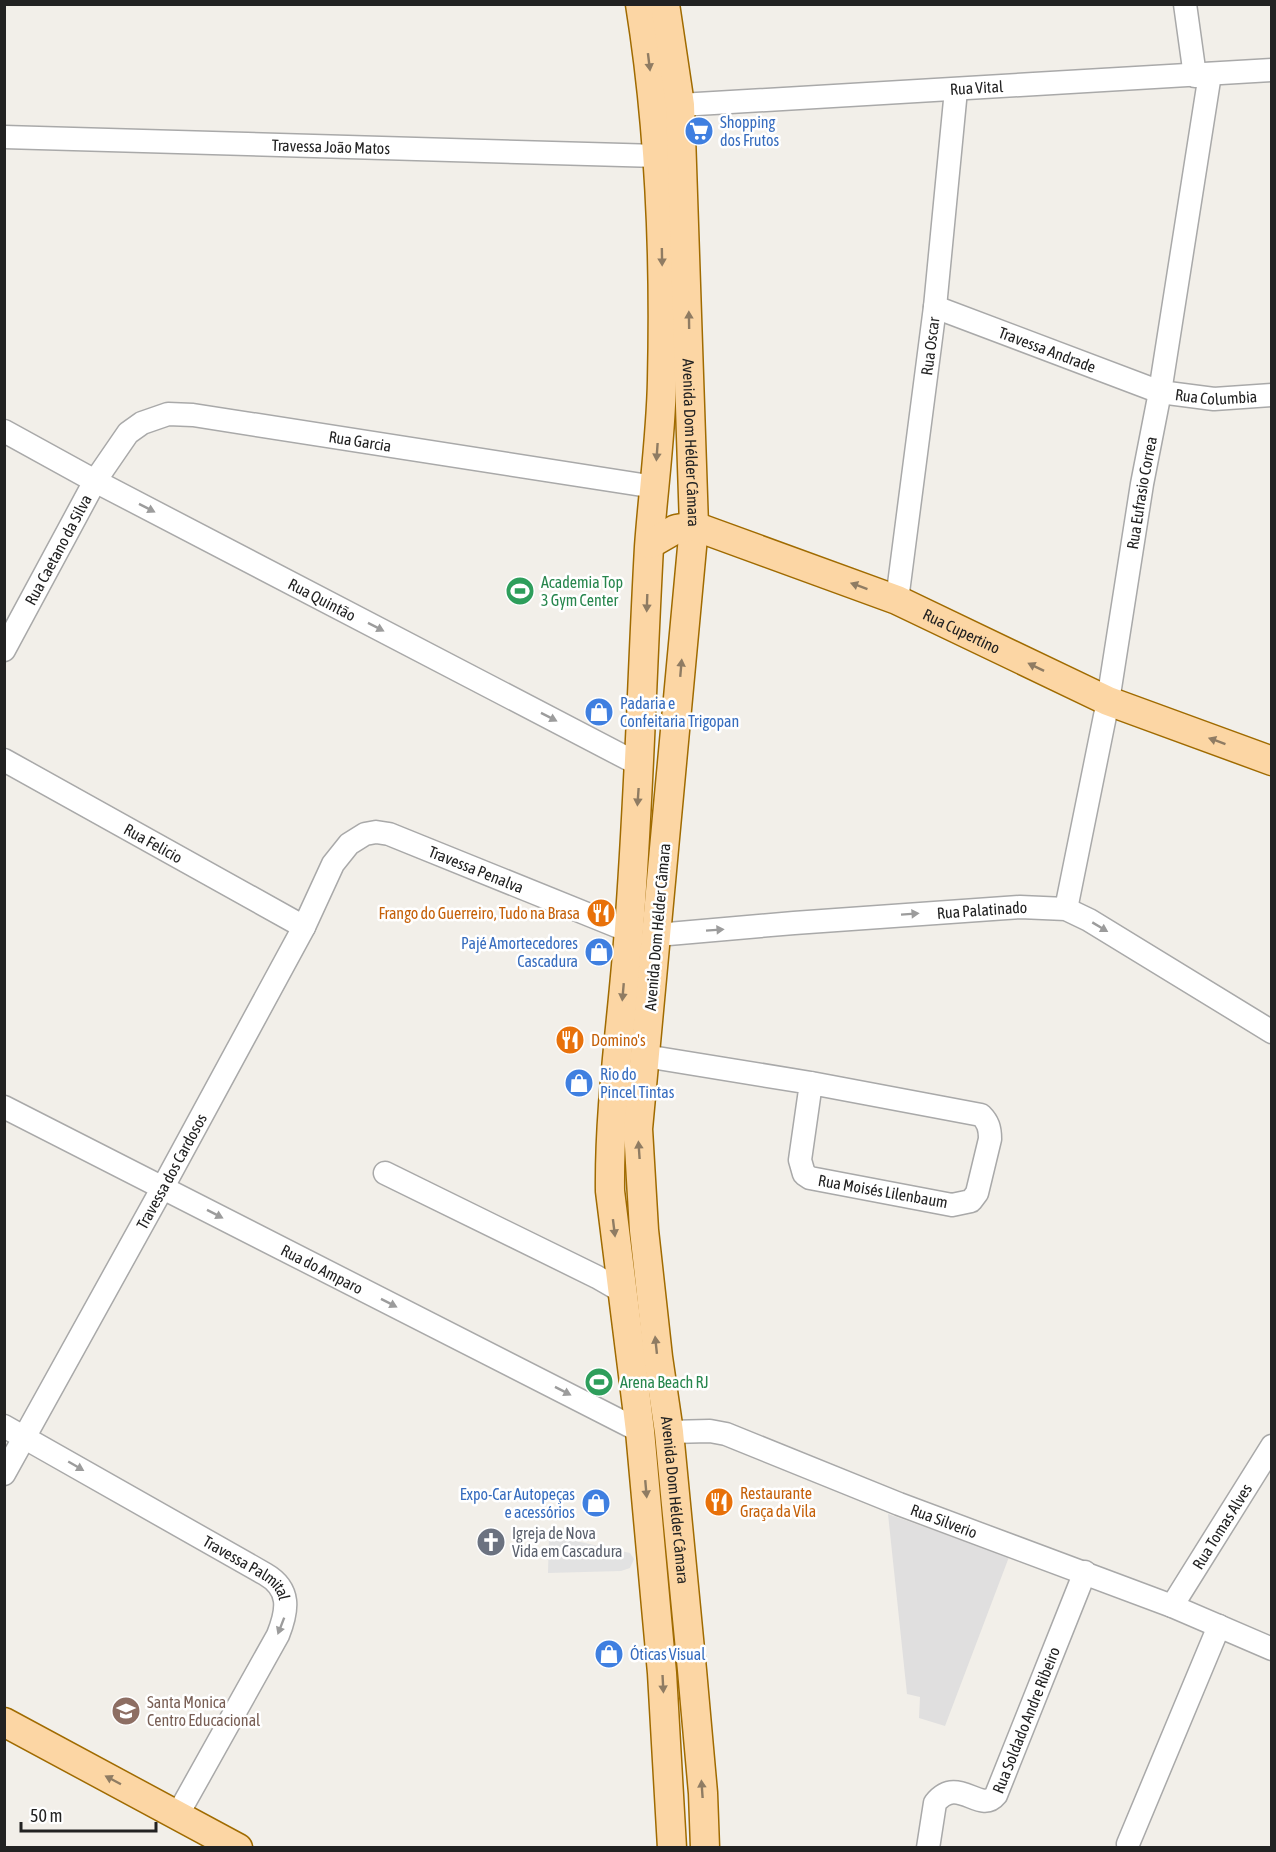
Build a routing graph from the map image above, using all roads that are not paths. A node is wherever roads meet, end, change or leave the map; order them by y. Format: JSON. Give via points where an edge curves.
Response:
{"nodes":[{"id":1,"x":640,"y":4,"type":"edge"},
{"id":2,"x":665,"y":4,"type":"edge"},
{"id":3,"x":1185,"y":4,"type":"edge"},
{"id":4,"x":1272,"y":70,"type":"edge"},
{"id":5,"x":1202,"y":75,"type":"junction"},
{"id":6,"x":956,"y":90,"type":"junction"},
{"id":7,"x":681,"y":105,"type":"junction"},
{"id":8,"x":4,"y":137,"type":"edge"},
{"id":9,"x":658,"y":156,"type":"junction"},
{"id":10,"x":935,"y":307,"type":"junction"},
{"id":11,"x":1160,"y":392,"type":"junction"},
{"id":12,"x":1272,"y":395,"type":"edge"},
{"id":13,"x":4,"y":431,"type":"edge"},
{"id":14,"x":95,"y":481,"type":"junction"},
{"id":15,"x":655,"y":488,"type":"junction"},
{"id":16,"x":694,"y":526,"type":"junction"},
{"id":17,"x":650,"y":544,"type":"junction"},
{"id":18,"x":897,"y":600,"type":"junction"},
{"id":19,"x":4,"y":650,"type":"edge"},
{"id":20,"x":1108,"y":701,"type":"junction"},
{"id":21,"x":4,"y":760,"type":"edge"},
{"id":22,"x":1272,"y":761,"type":"edge"},
{"id":23,"x":640,"y":765,"type":"junction"},
{"id":24,"x":333,"y":864,"type":"joint"},
{"id":25,"x":1066,"y":909,"type":"junction"},
{"id":26,"x":304,"y":927,"type":"junction"},
{"id":27,"x":629,"y":931,"type":"junction"},
{"id":28,"x":657,"y":935,"type":"junction"},
{"id":29,"x":1272,"y":1032,"type":"edge"},
{"id":30,"x":645,"y":1056,"type":"junction"},
{"id":31,"x":811,"y":1083,"type":"junction"},
{"id":32,"x":4,"y":1107,"type":"edge"},
{"id":33,"x":385,"y":1173,"type":"dead end"},
{"id":34,"x":163,"y":1187,"type":"junction"},
{"id":35,"x":623,"y":1292,"type":"junction"},
{"id":36,"x":4,"y":1425,"type":"edge"},
{"id":37,"x":640,"y":1431,"type":"junction"},
{"id":38,"x":669,"y":1432,"type":"junction"},
{"id":39,"x":25,"y":1437,"type":"junction"},
{"id":40,"x":1272,"y":1446,"type":"edge"},
{"id":41,"x":4,"y":1474,"type":"edge"},
{"id":42,"x":1084,"y":1572,"type":"junction"},
{"id":43,"x":1172,"y":1606,"type":"junction"},
{"id":44,"x":1219,"y":1626,"type":"junction"},
{"id":45,"x":1272,"y":1649,"type":"edge"},
{"id":46,"x":4,"y":1722,"type":"edge"},
{"id":47,"x":177,"y":1814,"type":"junction"},
{"id":48,"x":1128,"y":1844,"type":"dead end"},
{"id":49,"x":238,"y":1848,"type":"edge"},
{"id":50,"x":672,"y":1848,"type":"edge"},
{"id":51,"x":705,"y":1848,"type":"edge"},
{"id":52,"x":928,"y":1848,"type":"edge"}],
"edges":[{"from":1,"to":9,"type":"main road","name":"Avenida Dom Hélder Câmara","one_way":true},
{"from":2,"to":7,"type":"main road","name":"Avenida Dom Hélder Câmara"},
{"from":3,"to":5,"type":"street","name":"Rua Eufrasio Correa"},
{"from":4,"to":5,"type":"street","name":"Rua Vital"},
{"from":5,"to":6,"type":"street","name":"Rua Vital"},
{"from":5,"to":11,"type":"street","name":"Rua Eufrasio Correa"},
{"from":6,"to":7,"type":"street","name":"Rua Vital"},
{"from":6,"to":10,"type":"street","name":"Rua Oscar"},
{"from":16,"to":7,"type":"main road","name":"Avenida Dom Hélder Câmara","one_way":true},
{"from":8,"to":9,"type":"street","name":"Travessa João Matos"},
{"from":9,"to":15,"type":"main road","name":"Avenida Dom Hélder Câmara","one_way":true,"via":[[662,382]]},
{"from":10,"to":11,"type":"street","name":"Travessa Andrade"},
{"from":10,"to":18,"type":"street","name":"Rua Oscar"},
{"from":11,"to":12,"type":"street","name":"Rua Columbia","via":[[1214,399]]},
{"from":11,"to":20,"type":"street","name":"Rua Eufrasio Correa"},
{"from":13,"to":14,"type":"street","name":"Rua Quintão"},
{"from":14,"to":15,"type":"street","name":"Rua Garcia","via":[[128,433],[142,423],[168,414]]},
{"from":14,"to":19,"type":"street","name":"Rua Caetano da Silva"},
{"from":14,"to":23,"type":"street","name":"Rua Quintão","one_way":true},
{"from":15,"to":17,"type":"main road","name":"Avenida Dom Hélder Câmara"},
{"from":16,"to":17,"type":"main road","via":[[676,529]]},
{"from":18,"to":16,"type":"main road","name":"Rua Cupertino","one_way":true},
{"from":28,"to":16,"type":"main road","name":"Avenida Dom Hélder Câmara","one_way":true},
{"from":17,"to":23,"type":"main road","name":"Avenida Dom Hélder Câmara","one_way":true},
{"from":20,"to":18,"type":"main road","name":"Rua Cupertino","one_way":true},
{"from":22,"to":20,"type":"main road","name":"Rua Cupertino","one_way":true},
{"from":20,"to":25,"type":"street","name":"Rua Eufrasio Correa"},
{"from":21,"to":26,"type":"street","name":"Rua Felicio"},
{"from":23,"to":27,"type":"main road","name":"Avenida Dom Hélder Câmara","one_way":true},
{"from":24,"to":26,"type":"street","name":"Travessa dos Cardosos"},
{"from":24,"to":27,"type":"street","name":"Travessa Penalva","via":[[349,844],[365,834],[389,834]]},
{"from":28,"to":25,"type":"street","name":"Rua Palatinado","one_way":true,"via":[[1020,907]]},
{"from":25,"to":29,"type":"street","name":"Rua Palatinado","one_way":true},
{"from":26,"to":34,"type":"street","name":"Travessa dos Cardosos"},
{"from":27,"to":35,"type":"main road","name":"Avenida Dom Hélder Câmara","one_way":true,"via":[[609,1152]]},
{"from":28,"to":30,"type":"main road","name":"Avenida Dom Hélder Câmara"},
{"from":30,"to":31,"type":"street","name":"Rua Moisés Lilenbaum"},
{"from":38,"to":30,"type":"main road","name":"Avenida Dom Hélder Câmara","one_way":true,"via":[[644,1230],[638,1129]]},
{"from":31,"to":31,"type":"street","name":"Rua Moisés Lilenbaum","via":[[800,1160],[804,1174],[810,1178],[952,1205],[971,1201],[977,1193],[990,1139],[987,1121],[981,1115]]},
{"from":32,"to":34,"type":"street","name":"Rua do Amparo"},
{"from":33,"to":35,"type":"street"},
{"from":34,"to":37,"type":"street","name":"Rua do Amparo","one_way":true},
{"from":34,"to":39,"type":"street","name":"Travessa dos Cardosos"},
{"from":35,"to":37,"type":"main road","name":"Avenida Dom Hélder Câmara"},
{"from":36,"to":39,"type":"street","name":"Travessa Palmital"},
{"from":37,"to":50,"type":"main road","name":"Avenida Dom Hélder Câmara","one_way":true,"via":[[662,1673]]},
{"from":38,"to":42,"type":"street","name":"Rua Silverio","via":[[726,1434],[899,1504]]},
{"from":51,"to":38,"type":"main road","name":"Avenida Dom Hélder Câmara","one_way":true},
{"from":39,"to":41,"type":"street","name":"Travessa dos Cardosos"},
{"from":39,"to":47,"type":"street","name":"Travessa Palmital","one_way":true,"via":[[274,1579],[284,1594],[285,1614],[278,1635]]},
{"from":40,"to":43,"type":"street","name":"Rua Tomas Alves"},
{"from":42,"to":43,"type":"street","name":"Rua Silverio"},
{"from":42,"to":52,"type":"street","name":"Rua Soldado Andre Ribeiro","via":[[996,1795],[989,1801],[953,1792],[940,1797],[935,1803]]},
{"from":43,"to":44,"type":"street","name":"Rua Silverio"},
{"from":44,"to":45,"type":"street","name":"Rua Silverio"},
{"from":44,"to":48,"type":"street"},
{"from":47,"to":46,"type":"main road","one_way":true},
{"from":47,"to":49,"type":"main road"}]}
